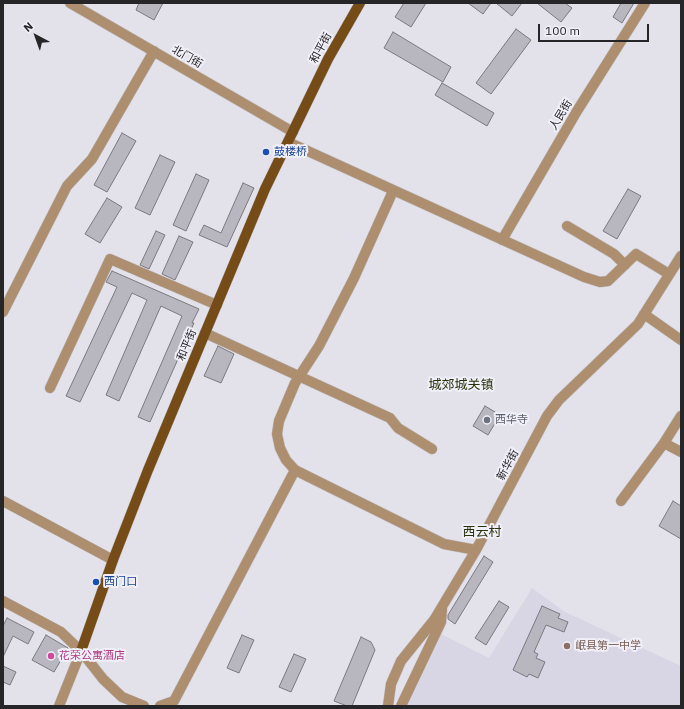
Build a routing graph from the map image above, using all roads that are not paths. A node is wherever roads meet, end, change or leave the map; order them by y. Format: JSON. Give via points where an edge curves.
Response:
{"nodes":[{"id":1,"x":70,"y":3,"type":"edge"},
{"id":2,"x":645,"y":3,"type":"edge"},
{"id":3,"x":357,"y":4,"type":"edge"},
{"id":4,"x":154,"y":51,"type":"junction"},
{"id":5,"x":293,"y":132,"type":"junction"},
{"id":6,"x":288,"y":142,"type":"junction"},
{"id":7,"x":393,"y":191,"type":"junction"},
{"id":8,"x":567,"y":226,"type":"dead end"},
{"id":9,"x":502,"y":240,"type":"junction"},
{"id":10,"x":681,"y":256,"type":"edge"},
{"id":11,"x":625,"y":265,"type":"junction"},
{"id":12,"x":669,"y":274,"type":"junction"},
{"id":13,"x":217,"y":305,"type":"junction"},
{"id":14,"x":3,"y":312,"type":"edge"},
{"id":15,"x":644,"y":314,"type":"junction"},
{"id":16,"x":206,"y":333,"type":"junction"},
{"id":17,"x":681,"y":340,"type":"edge"},
{"id":18,"x":299,"y":375,"type":"junction"},
{"id":19,"x":50,"y":388,"type":"dead end"},
{"id":20,"x":681,"y":416,"type":"edge"},
{"id":21,"x":664,"y":443,"type":"junction"},
{"id":22,"x":432,"y":449,"type":"dead end"},
{"id":23,"x":681,"y":452,"type":"edge"},
{"id":24,"x":295,"y":470,"type":"junction"},
{"id":25,"x":3,"y":501,"type":"edge"},
{"id":26,"x":621,"y":501,"type":"dead end"},
{"id":27,"x":476,"y":550,"type":"junction"},
{"id":28,"x":113,"y":560,"type":"junction"},
{"id":29,"x":3,"y":601,"type":"edge"},
{"id":30,"x":442,"y":607,"type":"junction"},
{"id":31,"x":81,"y":651,"type":"junction"},
{"id":32,"x":59,"y":706,"type":"edge"},
{"id":33,"x":144,"y":706,"type":"edge"},
{"id":34,"x":160,"y":706,"type":"edge"},
{"id":35,"x":388,"y":706,"type":"edge"},
{"id":36,"x":401,"y":706,"type":"edge"}],
"edges":[{"from":1,"to":4,"type":"street","name":"北门街"},
{"from":2,"to":9,"type":"street","name":"人民街","via":[[577,111]]},
{"from":3,"to":5,"type":"main road","name":"和平街"},
{"from":4,"to":5,"type":"street","name":"北门街"},
{"from":4,"to":14,"type":"street","via":[[92,160],[67,186]]},
{"from":5,"to":6,"type":"main road","name":"和平街"},
{"from":6,"to":7,"type":"street"},
{"from":6,"to":13,"type":"main road","name":"和平街","via":[[265,189]]},
{"from":7,"to":9,"type":"street"},
{"from":7,"to":18,"type":"street","via":[[354,278],[319,346]]},
{"from":8,"to":11,"type":"street","via":[[614,254]]},
{"from":9,"to":11,"type":"street","via":[[600,282],[608,281]]},
{"from":10,"to":12,"type":"street","name":"新华街"},
{"from":11,"to":12,"type":"street","via":[[636,254]]},
{"from":12,"to":15,"type":"street","name":"新华街"},
{"from":13,"to":16,"type":"main road","name":"和平街"},
{"from":13,"to":19,"type":"street","via":[[110,259]]},
{"from":15,"to":17,"type":"street"},
{"from":15,"to":27,"type":"street","name":"新华街","via":[[638,324],[559,400],[547,416]]},
{"from":16,"to":18,"type":"street"},
{"from":16,"to":28,"type":"main road","name":"和平街"},
{"from":18,"to":22,"type":"street","via":[[390,418],[398,428]]},
{"from":18,"to":24,"type":"street","via":[[279,421],[277,434],[280,448]]},
{"from":20,"to":21,"type":"street"},
{"from":21,"to":23,"type":"street"},
{"from":21,"to":26,"type":"street"},
{"from":24,"to":27,"type":"street","via":[[444,544]]},
{"from":24,"to":34,"type":"street","via":[[174,701]]},
{"from":25,"to":28,"type":"street"},
{"from":27,"to":30,"type":"street","name":"新华街"},
{"from":28,"to":31,"type":"main road","name":"和平街"},
{"from":29,"to":31,"type":"street","via":[[61,632]]},
{"from":30,"to":35,"type":"street","name":"新华街","via":[[401,661],[391,684]]},
{"from":30,"to":36,"type":"street","via":[[441,622]]},
{"from":31,"to":32,"type":"street","name":"和平街"},
{"from":31,"to":33,"type":"street","via":[[103,679],[122,697]]}]}
